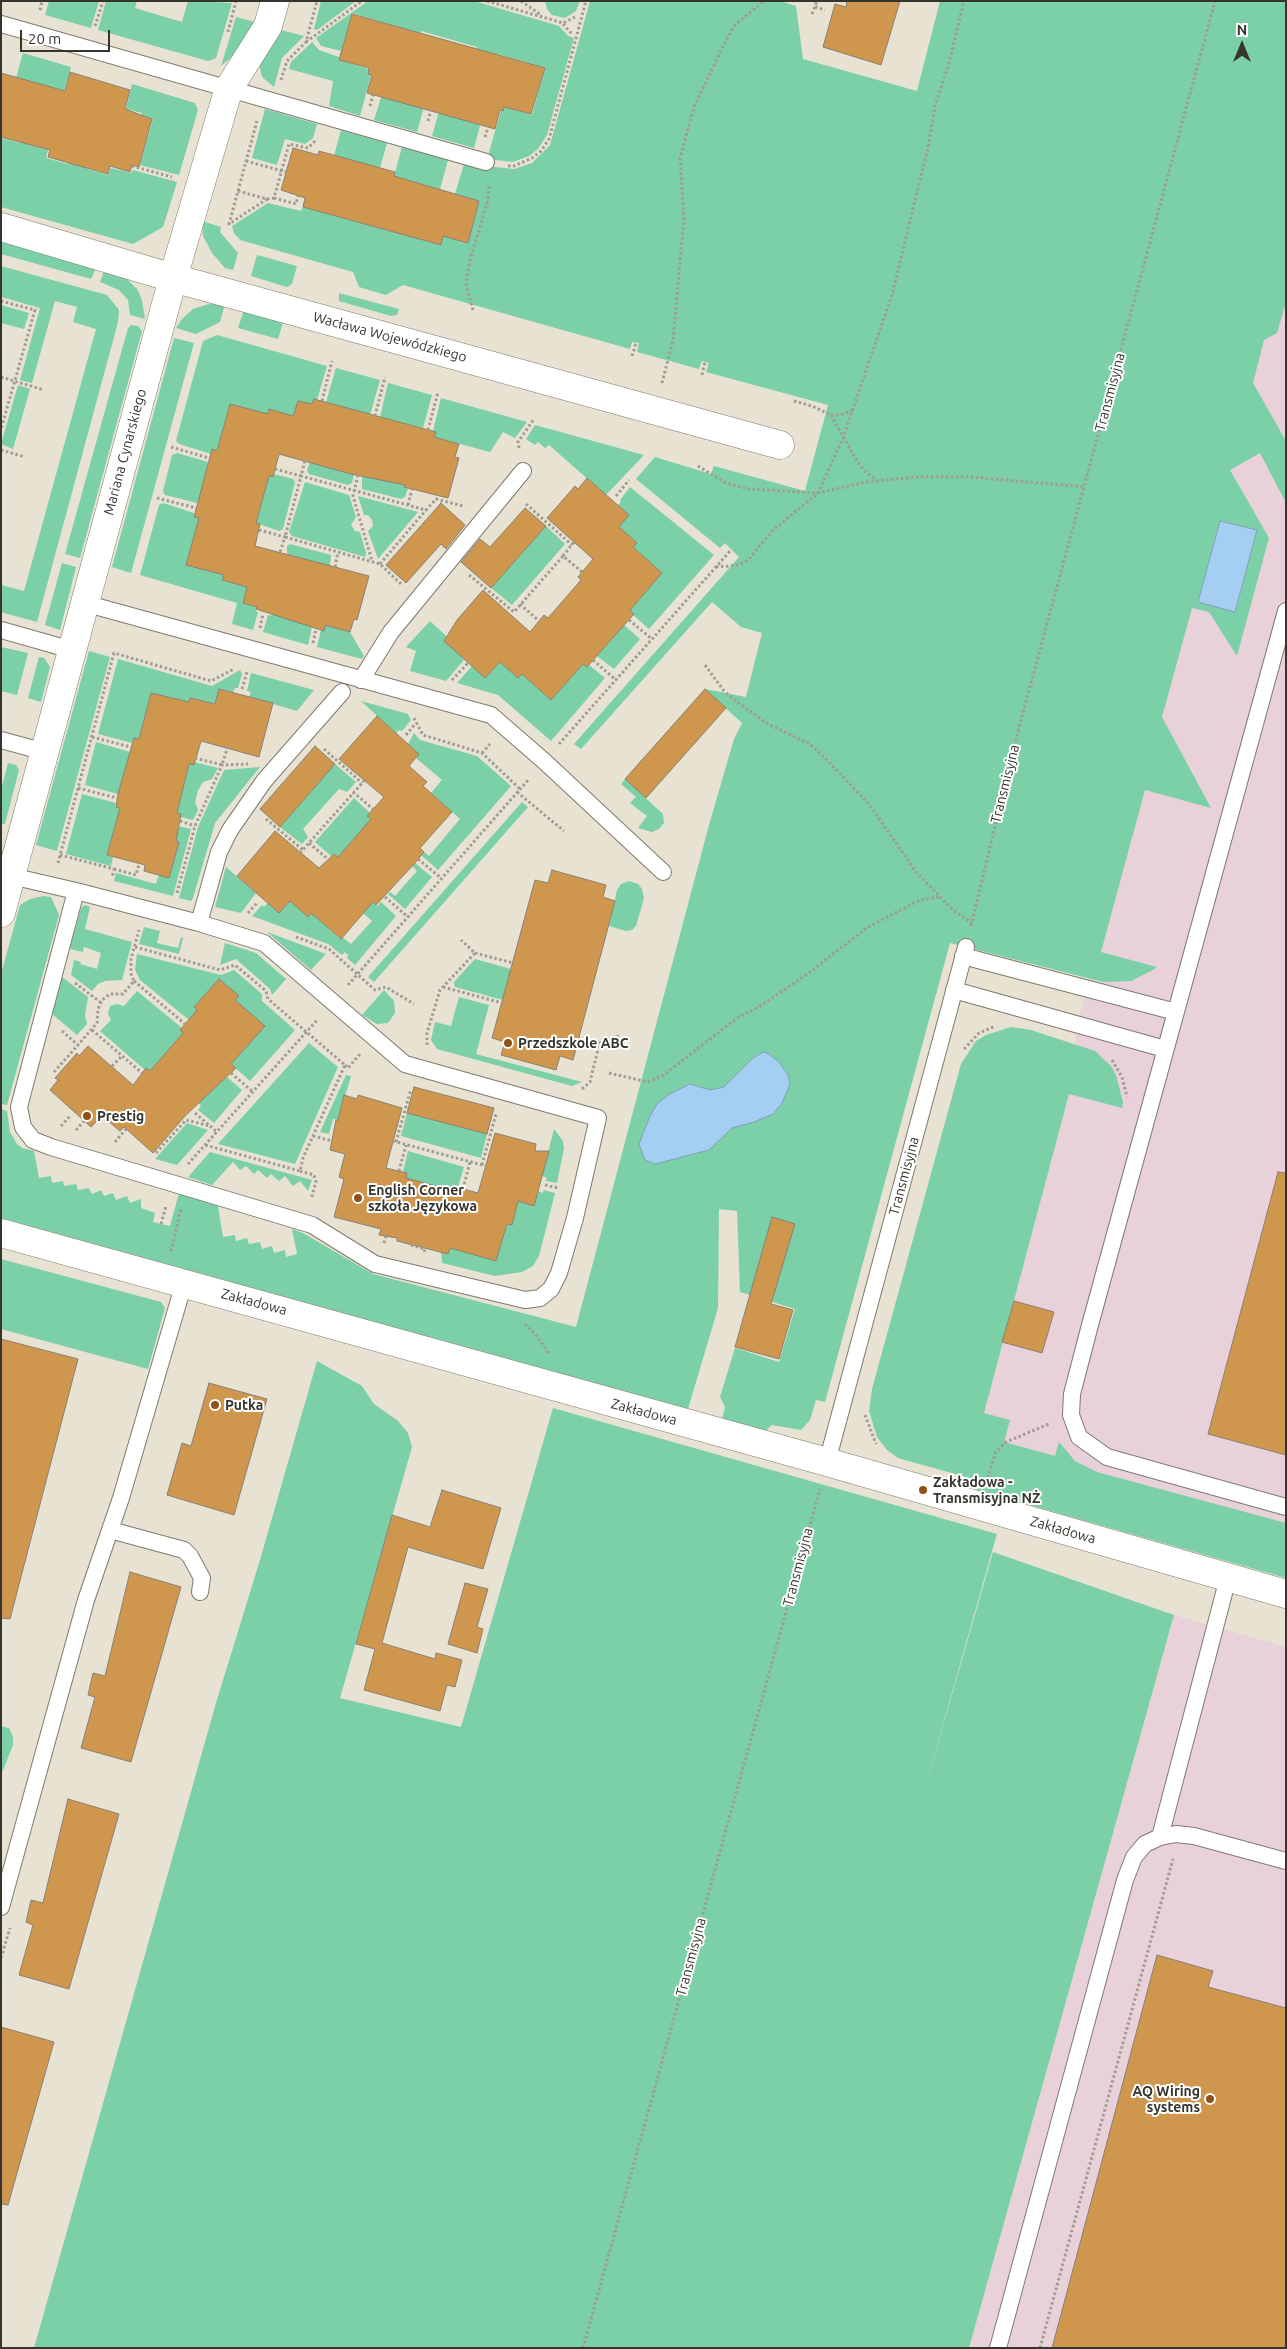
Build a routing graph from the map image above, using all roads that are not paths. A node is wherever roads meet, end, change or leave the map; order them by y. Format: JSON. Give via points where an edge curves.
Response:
{"nodes":[{"id":1,"x":275,"y":1,"type":"edge"},
{"id":2,"x":1,"y":24,"type":"edge"},
{"id":3,"x":229,"y":88,"type":"junction"},
{"id":4,"x":486,"y":162,"type":"road end"},
{"id":5,"x":1,"y":227,"type":"edge"},
{"id":6,"x":173,"y":278,"type":"junction"},
{"id":7,"x":780,"y":446,"type":"dead end"},
{"id":8,"x":523,"y":472,"type":"road end"},
{"id":9,"x":84,"y":603,"type":"junction"},
{"id":10,"x":1286,"y":611,"type":"edge"},
{"id":11,"x":1,"y":630,"type":"edge"},
{"id":12,"x":72,"y":650,"type":"junction"},
{"id":13,"x":361,"y":680,"type":"junction"},
{"id":14,"x":342,"y":692,"type":"dead end"},
{"id":15,"x":1,"y":740,"type":"edge"},
{"id":16,"x":45,"y":752,"type":"junction"},
{"id":17,"x":663,"y":872,"type":"dead end"},
{"id":18,"x":11,"y":876,"type":"junction"},
{"id":19,"x":76,"y":891,"type":"junction"},
{"id":20,"x":1,"y":913,"type":"edge"},
{"id":21,"x":199,"y":923,"type":"junction"},
{"id":22,"x":954,"y":990,"type":"junction"},
{"id":23,"x":1176,"y":1012,"type":"junction"},
{"id":24,"x":1166,"y":1049,"type":"junction"},
{"id":25,"x":1,"y":1233,"type":"edge"},
{"id":26,"x":175,"y":1280,"type":"junction"},
{"id":27,"x":827,"y":1462,"type":"junction"},
{"id":28,"x":1286,"y":1507,"type":"edge"},
{"id":29,"x":110,"y":1530,"type":"junction"},
{"id":30,"x":1228,"y":1578,"type":"junction"},
{"id":31,"x":200,"y":1592,"type":"dead end"},
{"id":32,"x":1286,"y":1594,"type":"edge"},
{"id":33,"x":1160,"y":1836,"type":"junction"},
{"id":34,"x":1286,"y":1861,"type":"edge"},
{"id":35,"x":1,"y":1907,"type":"edge"},
{"id":36,"x":998,"y":2348,"type":"edge"}],
"edges":[{"from":1,"to":3,"type":"street","name":"Mariana Cynarskiego","via":[[268,26]]},
{"from":2,"to":3,"type":"lane"},
{"from":3,"to":4,"type":"lane"},
{"from":3,"to":6,"type":"street","name":"Mariana Cynarskiego"},
{"from":5,"to":6,"type":"street","name":"Wacława Wojewódzkiego"},
{"from":6,"to":7,"type":"street","name":"Wacława Wojewódzkiego"},
{"from":6,"to":9,"type":"street","name":"Mariana Cynarskiego"},
{"from":8,"to":13,"type":"lane","via":[[391,632]]},
{"from":9,"to":12,"type":"street","name":"Mariana Cynarskiego"},
{"from":9,"to":13,"type":"lane"},
{"from":10,"to":23,"type":"lane"},
{"from":11,"to":12,"type":"lane"},
{"from":12,"to":16,"type":"street","name":"Mariana Cynarskiego"},
{"from":13,"to":17,"type":"lane","via":[[492,715]]},
{"from":14,"to":21,"type":"lane","via":[[264,781],[230,830],[219,852]]},
{"from":15,"to":16,"type":"lane"},
{"from":16,"to":18,"type":"street","name":"Mariana Cynarskiego"},
{"from":18,"to":19,"type":"lane"},
{"from":18,"to":20,"type":"street","name":"Mariana Cynarskiego"},
{"from":19,"to":21,"type":"lane"},
{"from":19,"to":21,"type":"lane","via":[[18,1107],[20,1121],[33,1140],[312,1225],[375,1264],[518,1299],[540,1298],[551,1289],[575,1218],[598,1118],[405,1064],[264,943]]},
{"from":22,"to":23,"type":"lane","name":"Transmisyjna","via":[[965,951]]},
{"from":22,"to":24,"type":"lane"},
{"from":22,"to":27,"type":"lane","name":"Transmisyjna"},
{"from":23,"to":24,"type":"lane"},
{"from":24,"to":28,"type":"lane","via":[[1072,1394],[1071,1415],[1080,1437],[1107,1457]]},
{"from":25,"to":26,"type":"street","name":"Zakładowa"},
{"from":26,"to":27,"type":"street","name":"Zakładowa"},
{"from":26,"to":29,"type":"lane"},
{"from":27,"to":30,"type":"street","name":"Zakładowa"},
{"from":29,"to":31,"type":"lane","via":[[184,1550],[202,1578]]},
{"from":29,"to":35,"type":"lane","via":[[86,1600]]},
{"from":30,"to":32,"type":"street","name":"Zakładowa"},
{"from":30,"to":33,"type":"lane"},
{"from":33,"to":34,"type":"lane","via":[[1194,1836]]},
{"from":33,"to":36,"type":"lane","via":[[1145,1844],[1134,1856],[1125,1880]]}]}
